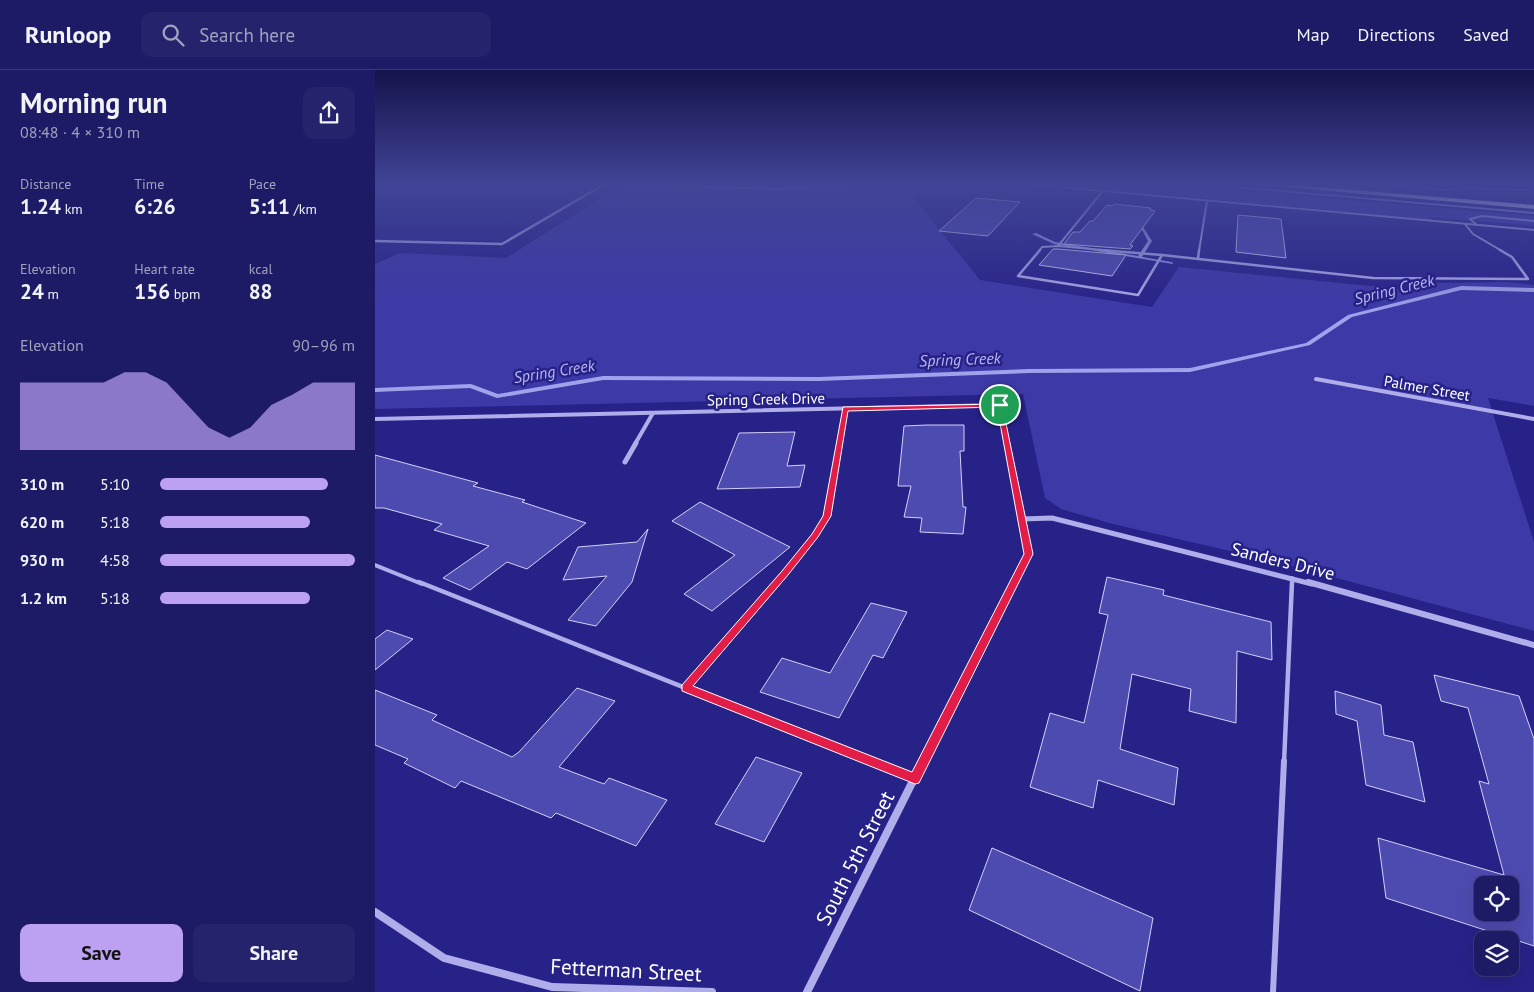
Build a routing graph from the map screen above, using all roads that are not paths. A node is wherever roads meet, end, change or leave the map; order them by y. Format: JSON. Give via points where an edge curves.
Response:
{"nodes":[{"id":1,"x":530,"y":227,"type":"edge"},
{"id":2,"x":1073,"y":227,"type":"edge"},
{"id":3,"x":1203,"y":227,"type":"edge"},
{"id":4,"x":1467,"y":227,"type":"edge"},
{"id":5,"x":1500,"y":227,"type":"edge"},
{"id":6,"x":1534,"y":230,"type":"edge"},
{"id":7,"x":375,"y":241,"type":"edge"},
{"id":8,"x":1058,"y":246,"type":"junction"},
{"id":9,"x":1162,"y":255,"type":"junction"},
{"id":10,"x":1198,"y":259,"type":"junction"},
{"id":11,"x":1316,"y":379,"type":"dead end"},
{"id":12,"x":1000,"y":405,"type":"joint"},
{"id":13,"x":845,"y":409,"type":"junction"},
{"id":14,"x":653,"y":413,"type":"junction"},
{"id":15,"x":1534,"y":418,"type":"edge"},
{"id":16,"x":375,"y":419,"type":"edge"},
{"id":17,"x":625,"y":462,"type":"dead end"},
{"id":18,"x":1022,"y":519,"type":"junction"},
{"id":19,"x":375,"y":565,"type":"edge"},
{"id":20,"x":1292,"y":578,"type":"junction"},
{"id":21,"x":1534,"y":646,"type":"edge"},
{"id":22,"x":686,"y":688,"type":"junction"},
{"id":23,"x":915,"y":779,"type":"junction"},
{"id":24,"x":375,"y":912,"type":"edge"},
{"id":25,"x":712,"y":992,"type":"edge"},
{"id":26,"x":807,"y":992,"type":"edge"},
{"id":27,"x":1273,"y":992,"type":"edge"}],
"edges":[{"from":1,"to":7,"type":"street","via":[[501,244]]},
{"from":2,"to":8,"type":"lane"},
{"from":3,"to":10,"type":"lane"},
{"from":4,"to":10,"type":"lane","via":[[1473,234],[1512,257],[1528,279],[1373,278]]},
{"from":5,"to":6,"type":"street"},
{"from":8,"to":9,"type":"lane"},
{"from":8,"to":9,"type":"lane","via":[[1042,247],[1018,276],[1138,295]]},
{"from":9,"to":10,"type":"lane"},
{"from":11,"to":15,"type":"street","name":"Palmer Street"},
{"from":12,"to":13,"type":"street","name":"Spring Creek Drive"},
{"from":12,"to":18,"type":"street","name":"South 5th Street"},
{"from":13,"to":14,"type":"street","name":"Spring Creek Drive"},
{"from":13,"to":22,"type":"lane","via":[[827,516],[785,573]]},
{"from":14,"to":16,"type":"street","name":"Spring Creek Drive"},
{"from":14,"to":17,"type":"street"},
{"from":18,"to":20,"type":"street","name":"Sanders Drive","via":[[1052,518]]},
{"from":18,"to":23,"type":"street","name":"South 5th Street","via":[[1029,554]]},
{"from":19,"to":22,"type":"lane"},
{"from":20,"to":21,"type":"street","name":"Sanders Drive"},
{"from":20,"to":27,"type":"lane"},
{"from":22,"to":23,"type":"lane"},
{"from":23,"to":26,"type":"street","name":"South 5th Street"},
{"from":24,"to":25,"type":"street","name":"Fetterman Street","via":[[444,958],[552,987]]}]}
